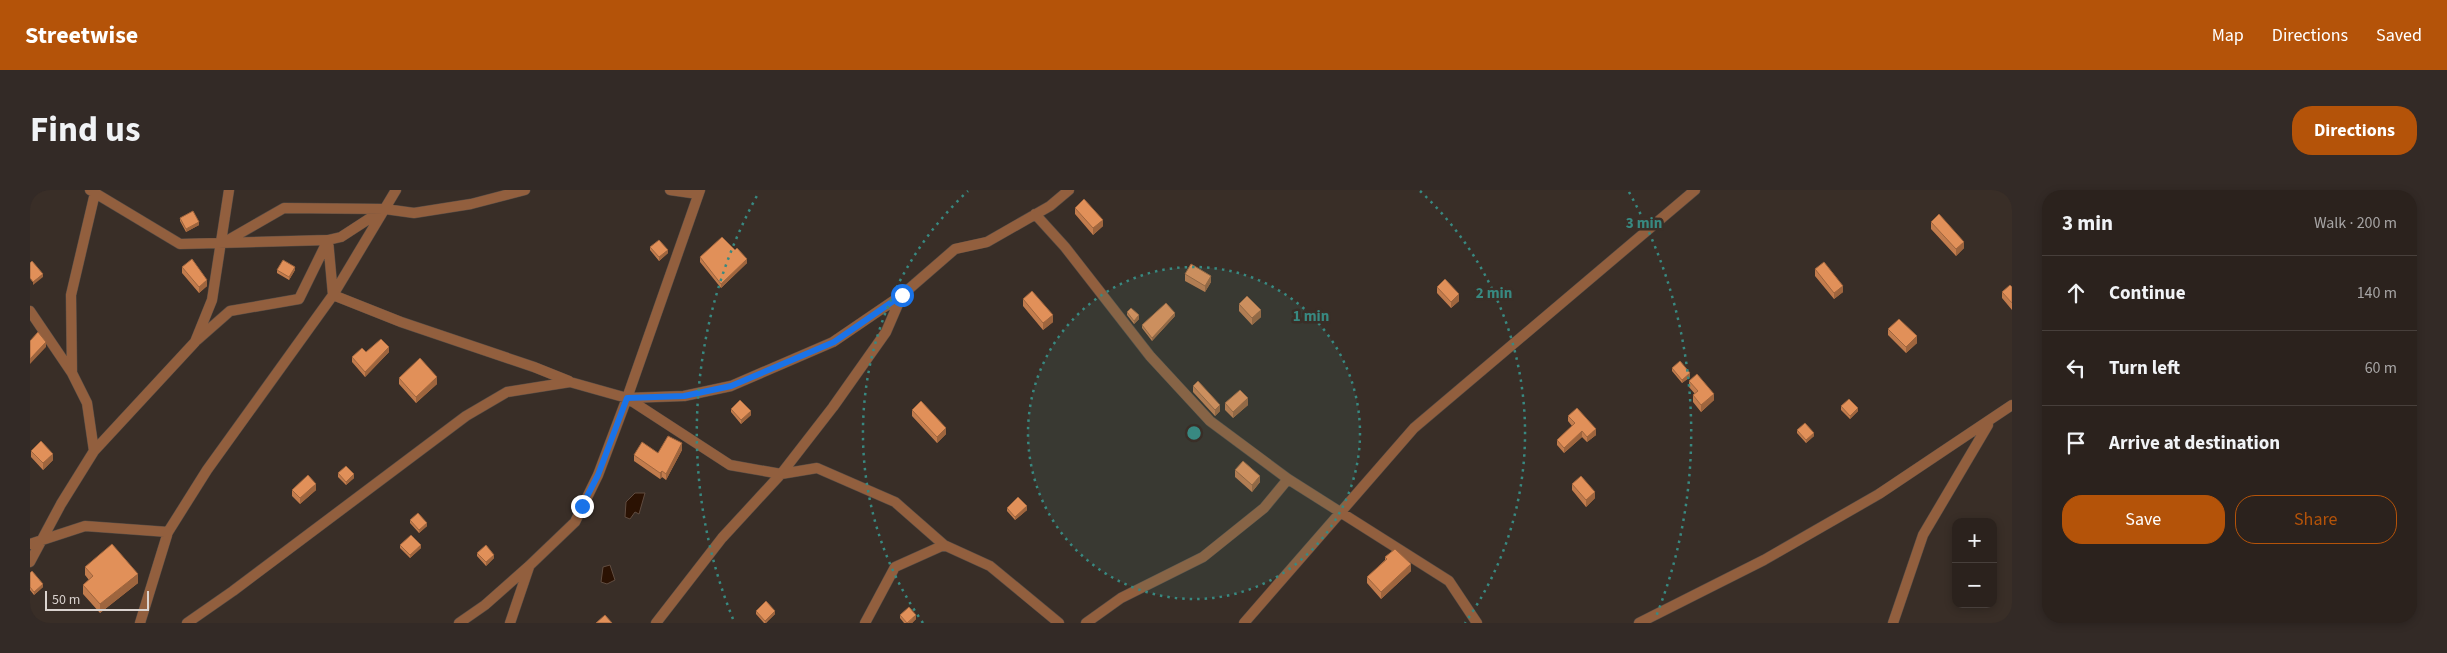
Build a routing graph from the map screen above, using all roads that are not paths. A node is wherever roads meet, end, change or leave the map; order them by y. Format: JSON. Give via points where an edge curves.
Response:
{"nodes":[{"id":1,"x":228,"y":190,"type":"edge"},
{"id":2,"x":396,"y":190,"type":"edge"},
{"id":3,"x":525,"y":190,"type":"edge"},
{"id":4,"x":670,"y":190,"type":"edge"},
{"id":5,"x":1069,"y":190,"type":"edge"},
{"id":6,"x":1695,"y":190,"type":"edge"},
{"id":7,"x":92,"y":192,"type":"edge"},
{"id":8,"x":699,"y":192,"type":"edge"},
{"id":9,"x":385,"y":209,"type":"junction"},
{"id":10,"x":1035,"y":214,"type":"junction"},
{"id":11,"x":328,"y":240,"type":"junction"},
{"id":12,"x":222,"y":244,"type":"junction"},
{"id":13,"x":333,"y":295,"type":"junction"},
{"id":14,"x":902,"y":295,"type":"junction"},
{"id":15,"x":30,"y":311,"type":"edge"},
{"id":16,"x":194,"y":342,"type":"junction"},
{"id":17,"x":72,"y":373,"type":"junction"},
{"id":18,"x":570,"y":382,"type":"junction"},
{"id":19,"x":627,"y":398,"type":"junction"},
{"id":20,"x":2012,"y":404,"type":"edge"},
{"id":21,"x":1992,"y":420,"type":"junction"},
{"id":22,"x":94,"y":451,"type":"junction"},
{"id":23,"x":781,"y":474,"type":"junction"},
{"id":24,"x":1288,"y":479,"type":"junction"},
{"id":25,"x":1340,"y":513,"type":"junction"},
{"id":26,"x":168,"y":532,"type":"junction"},
{"id":27,"x":43,"y":538,"type":"junction"},
{"id":28,"x":30,"y":544,"type":"edge"},
{"id":29,"x":944,"y":545,"type":"junction"},
{"id":30,"x":30,"y":562,"type":"edge"},
{"id":31,"x":529,"y":566,"type":"junction"},
{"id":32,"x":140,"y":623,"type":"edge"},
{"id":33,"x":187,"y":623,"type":"edge"},
{"id":34,"x":459,"y":623,"type":"edge"},
{"id":35,"x":510,"y":623,"type":"edge"},
{"id":36,"x":656,"y":623,"type":"edge"},
{"id":37,"x":865,"y":623,"type":"edge"},
{"id":38,"x":1059,"y":623,"type":"edge"},
{"id":39,"x":1086,"y":623,"type":"edge"},
{"id":40,"x":1244,"y":623,"type":"edge"},
{"id":41,"x":1476,"y":623,"type":"edge"},
{"id":42,"x":1639,"y":623,"type":"edge"},
{"id":43,"x":1893,"y":623,"type":"edge"}],
"edges":[{"from":1,"to":12,"type":"street"},
{"from":2,"to":9,"type":"street"},
{"from":3,"to":9,"type":"street","via":[[471,204],[414,213]]},
{"from":4,"to":8,"type":"street"},
{"from":5,"to":10,"type":"street"},
{"from":6,"to":25,"type":"street","via":[[1414,428]]},
{"from":7,"to":12,"type":"street","via":[[180,244]]},
{"from":7,"to":17,"type":"street","via":[[71,295]]},
{"from":8,"to":19,"type":"street"},
{"from":9,"to":11,"type":"street","via":[[341,237]]},
{"from":9,"to":12,"type":"street","via":[[284,208]]},
{"from":9,"to":13,"type":"street"},
{"from":10,"to":14,"type":"street","via":[[987,242],[955,249]]},
{"from":10,"to":24,"type":"street","via":[[1065,247],[1150,356],[1210,422]]},
{"from":11,"to":12,"type":"street"},
{"from":11,"to":13,"type":"street"},
{"from":11,"to":16,"type":"street","via":[[299,299],[230,311]]},
{"from":12,"to":16,"type":"street","via":[[212,300]]},
{"from":13,"to":18,"type":"street"},
{"from":13,"to":26,"type":"street","via":[[207,470]]},
{"from":14,"to":19,"type":"street","via":[[834,342],[731,386],[684,396]]},
{"from":14,"to":23,"type":"street","via":[[886,332]]},
{"from":15,"to":17,"type":"street"},
{"from":16,"to":22,"type":"street"},
{"from":17,"to":22,"type":"street","via":[[87,402]]},
{"from":18,"to":19,"type":"street"},
{"from":18,"to":33,"type":"street","via":[[507,392],[466,416]]},
{"from":19,"to":23,"type":"street","via":[[730,465]]},
{"from":19,"to":31,"type":"street","via":[[598,475],[575,522]]},
{"from":20,"to":21,"type":"street"},
{"from":21,"to":42,"type":"street","via":[[1879,494],[1764,560]]},
{"from":21,"to":43,"type":"street","via":[[1923,535]]},
{"from":22,"to":27,"type":"street"},
{"from":23,"to":29,"type":"street","via":[[817,468],[886,498],[895,502]]},
{"from":23,"to":36,"type":"street","via":[[722,538]]},
{"from":24,"to":25,"type":"street"},
{"from":24,"to":39,"type":"street","via":[[1264,508],[1203,557],[1121,598]]},
{"from":25,"to":40,"type":"street"},
{"from":25,"to":41,"type":"street","via":[[1449,581]]},
{"from":26,"to":27,"type":"street","via":[[85,526]]},
{"from":26,"to":32,"type":"street"},
{"from":27,"to":28,"type":"street"},
{"from":27,"to":30,"type":"street"},
{"from":29,"to":37,"type":"street","via":[[895,567]]},
{"from":29,"to":38,"type":"street","via":[[990,566]]},
{"from":31,"to":34,"type":"street"},
{"from":31,"to":35,"type":"street"}]}
